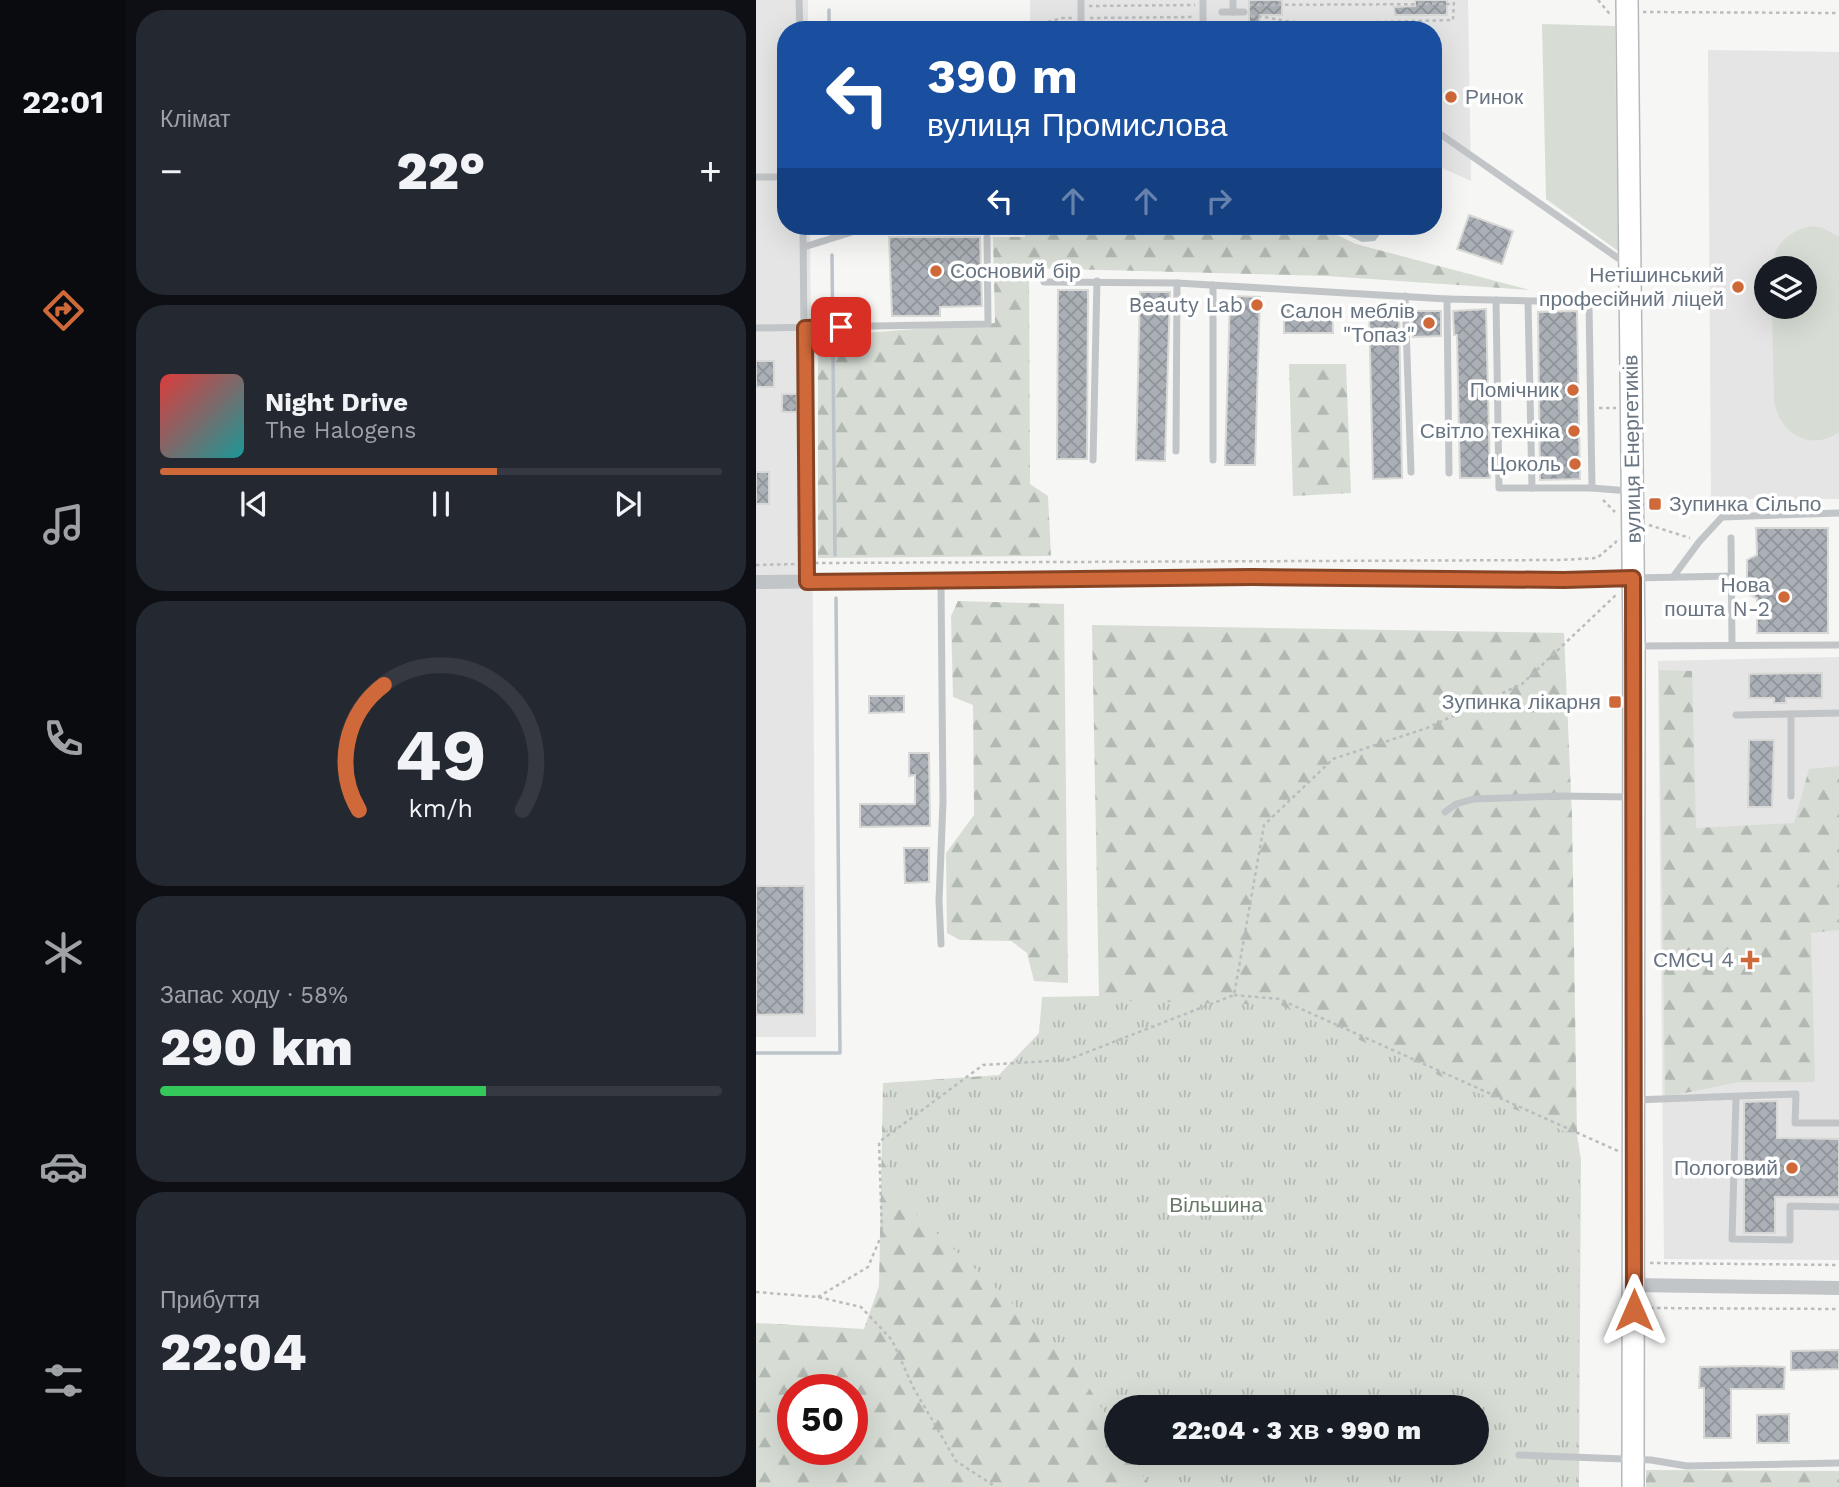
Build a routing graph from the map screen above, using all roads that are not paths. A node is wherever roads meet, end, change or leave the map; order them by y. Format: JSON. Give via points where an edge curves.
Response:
{"nodes":[{"id":1,"x":799,"y":0,"type":"edge"},
{"id":2,"x":1081,"y":3,"type":"edge"},
{"id":3,"x":1203,"y":3,"type":"edge"},
{"id":4,"x":1233,"y":6,"type":"edge"},
{"id":5,"x":1627,"y":6,"type":"edge"},
{"id":6,"x":1222,"y":12,"type":"dead end"},
{"id":7,"x":1244,"y":12,"type":"dead end"},
{"id":8,"x":800,"y":21,"type":"edge"},
{"id":9,"x":1081,"y":21,"type":"edge"},
{"id":10,"x":1203,"y":21,"type":"edge"},
{"id":11,"x":1442,"y":135,"type":"edge"},
{"id":12,"x":756,"y":177,"type":"edge"},
{"id":13,"x":777,"y":177,"type":"edge"},
{"id":14,"x":803,"y":235,"type":"edge"},
{"id":15,"x":843,"y":235,"type":"edge"},
{"id":16,"x":987,"y":238,"type":"dead end"},
{"id":17,"x":804,"y":247,"type":"junction"},
{"id":18,"x":1630,"y":267,"type":"junction"},
{"id":19,"x":1097,"y":281,"type":"junction"},
{"id":20,"x":1044,"y":282,"type":"dead end"},
{"id":21,"x":1178,"y":283,"type":"junction"},
{"id":22,"x":1213,"y":285,"type":"junction"},
{"id":23,"x":1405,"y":296,"type":"junction"},
{"id":24,"x":1447,"y":299,"type":"junction"},
{"id":25,"x":1496,"y":300,"type":"junction"},
{"id":26,"x":1528,"y":302,"type":"junction"},
{"id":27,"x":1589,"y":303,"type":"junction"},
{"id":28,"x":1630,"y":303,"type":"junction"},
{"id":29,"x":756,"y":328,"type":"edge"},
{"id":30,"x":805,"y":328,"type":"junction"},
{"id":31,"x":1176,"y":451,"type":"dead end"},
{"id":32,"x":1093,"y":460,"type":"dead end"},
{"id":33,"x":1213,"y":460,"type":"dead end"},
{"id":34,"x":1410,"y":472,"type":"dead end"},
{"id":35,"x":1449,"y":472,"type":"dead end"},
{"id":36,"x":1532,"y":488,"type":"junction"},
{"id":37,"x":1592,"y":488,"type":"junction"},
{"id":38,"x":1632,"y":492,"type":"junction"},
{"id":39,"x":1839,"y":513,"type":"edge"},
{"id":40,"x":1731,"y":538,"type":"dead end"},
{"id":41,"x":1732,"y":576,"type":"junction"},
{"id":42,"x":1673,"y":577,"type":"junction"},
{"id":43,"x":1633,"y":578,"type":"junction"},
{"id":44,"x":756,"y":582,"type":"edge"},
{"id":45,"x":807,"y":582,"type":"junction"},
{"id":46,"x":941,"y":582,"type":"junction"},
{"id":47,"x":1732,"y":645,"type":"junction"},
{"id":48,"x":1839,"y":645,"type":"edge"},
{"id":49,"x":1634,"y":646,"type":"junction"},
{"id":50,"x":1839,"y":713,"type":"edge"},
{"id":51,"x":1791,"y":714,"type":"junction"},
{"id":52,"x":1736,"y":715,"type":"dead end"},
{"id":53,"x":1791,"y":796,"type":"dead end"},
{"id":54,"x":1633,"y":797,"type":"junction"},
{"id":55,"x":1445,"y":812,"type":"dead end"},
{"id":56,"x":941,"y":944,"type":"dead end"},
{"id":57,"x":1736,"y":1097,"type":"junction"},
{"id":58,"x":1633,"y":1100,"type":"junction"},
{"id":59,"x":1839,"y":1123,"type":"edge"},
{"id":60,"x":1839,"y":1207,"type":"edge"},
{"id":61,"x":1641,"y":1285,"type":"junction"},
{"id":62,"x":1839,"y":1288,"type":"edge"},
{"id":63,"x":1519,"y":1455,"type":"dead end"},
{"id":64,"x":1633,"y":1460,"type":"junction"},
{"id":65,"x":1839,"y":1463,"type":"edge"},
{"id":66,"x":1633,"y":1487,"type":"edge"}],
"edges":[{"from":1,"to":8,"type":"lane"},
{"from":2,"to":9,"type":"lane"},
{"from":3,"to":10,"type":"lane"},
{"from":4,"to":6,"type":"lane"},
{"from":4,"to":7,"type":"lane"},
{"from":5,"to":18,"type":"main road","name":"вулиця Енергетиків"},
{"from":11,"to":18,"type":"lane"},
{"from":12,"to":13,"type":"lane"},
{"from":14,"to":17,"type":"lane"},
{"from":15,"to":17,"type":"lane"},
{"from":16,"to":30,"type":"lane","via":[[988,324]]},
{"from":17,"to":30,"type":"lane"},
{"from":18,"to":28,"type":"main road","name":"вулиця Енергетиків"},
{"from":19,"to":20,"type":"lane"},
{"from":19,"to":21,"type":"lane"},
{"from":19,"to":32,"type":"lane"},
{"from":21,"to":22,"type":"lane"},
{"from":21,"to":31,"type":"lane"},
{"from":22,"to":23,"type":"lane"},
{"from":22,"to":33,"type":"lane"},
{"from":23,"to":24,"type":"lane"},
{"from":23,"to":34,"type":"lane"},
{"from":24,"to":25,"type":"lane"},
{"from":24,"to":35,"type":"lane"},
{"from":25,"to":26,"type":"lane"},
{"from":25,"to":36,"type":"lane","via":[[1499,488]]},
{"from":26,"to":27,"type":"lane"},
{"from":26,"to":36,"type":"lane"},
{"from":27,"to":28,"type":"lane"},
{"from":27,"to":37,"type":"lane"},
{"from":28,"to":38,"type":"main road","name":"вулиця Енергетиків"},
{"from":29,"to":30,"type":"lane"},
{"from":30,"to":45,"type":"lane"},
{"from":36,"to":37,"type":"lane"},
{"from":37,"to":38,"type":"lane"},
{"from":38,"to":43,"type":"main road","name":"вулиця Енергетиків"},
{"from":39,"to":42,"type":"lane","via":[[1722,517]]},
{"from":40,"to":41,"type":"lane"},
{"from":41,"to":42,"type":"lane"},
{"from":41,"to":47,"type":"lane"},
{"from":42,"to":43,"type":"lane"},
{"from":43,"to":46,"type":"street"},
{"from":43,"to":49,"type":"main road","name":"вулиця Енергетиків"},
{"from":44,"to":45,"type":"street"},
{"from":45,"to":46,"type":"street"},
{"from":46,"to":56,"type":"lane"},
{"from":47,"to":48,"type":"lane"},
{"from":47,"to":49,"type":"lane"},
{"from":49,"to":54,"type":"main road","name":"вулиця Енергетиків"},
{"from":50,"to":51,"type":"lane"},
{"from":51,"to":52,"type":"lane"},
{"from":51,"to":53,"type":"lane"},
{"from":54,"to":55,"type":"lane","via":[[1474,799]]},
{"from":54,"to":58,"type":"main road","name":"вулиця Енергетиків"},
{"from":57,"to":58,"type":"lane"},
{"from":57,"to":59,"type":"lane","via":[[1796,1094],[1795,1123]]},
{"from":57,"to":60,"type":"lane","via":[[1732,1239],[1790,1240],[1790,1206]]},
{"from":58,"to":61,"type":"main road","name":"вулиця Енергетиків"},
{"from":61,"to":62,"type":"street"},
{"from":61,"to":64,"type":"main road","name":"вулиця Енергетиків"},
{"from":63,"to":64,"type":"lane"},
{"from":64,"to":65,"type":"lane","via":[[1686,1466]]},
{"from":64,"to":66,"type":"main road","name":"вулиця Енергетиків"}]}
